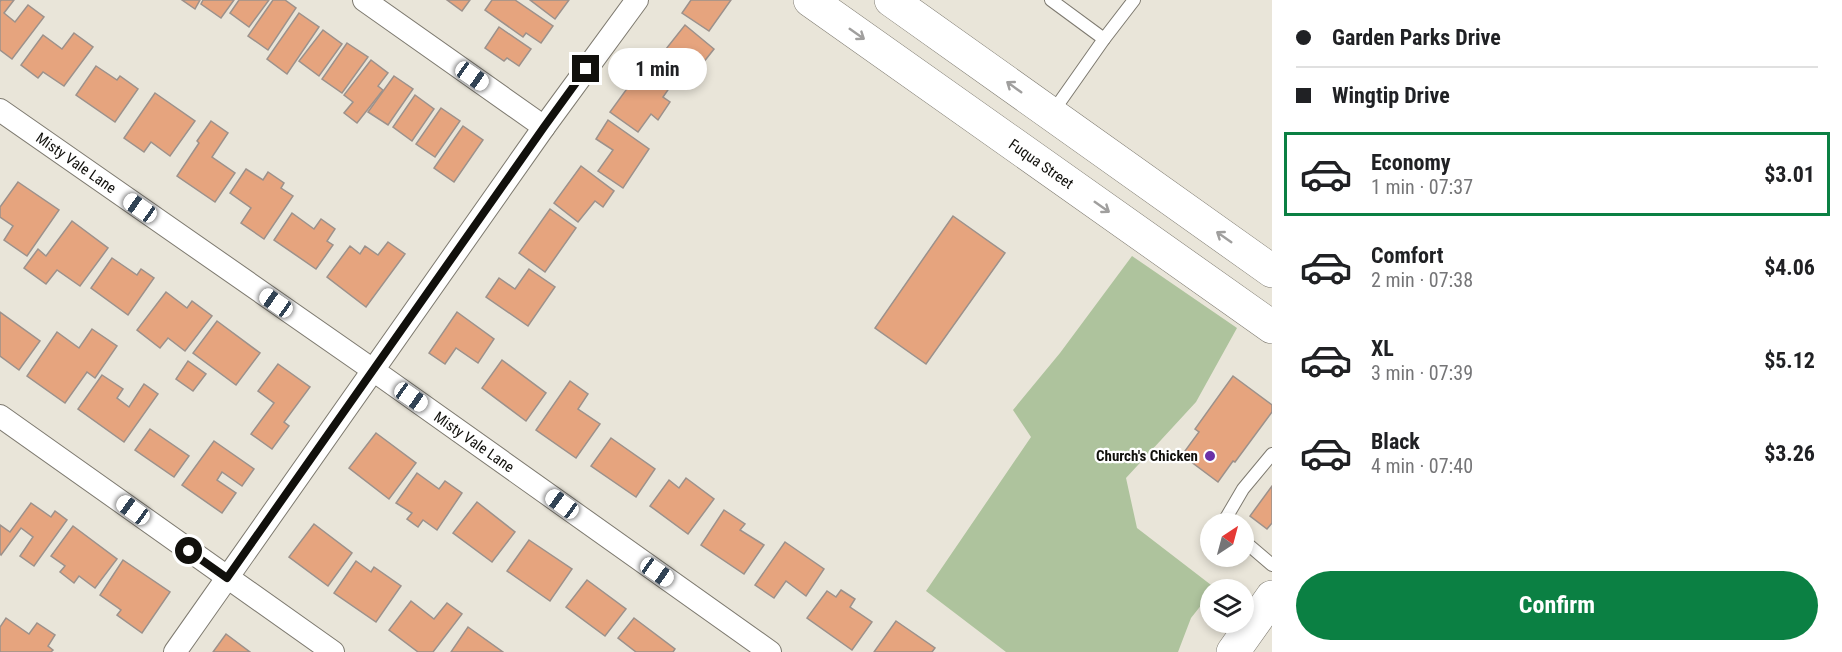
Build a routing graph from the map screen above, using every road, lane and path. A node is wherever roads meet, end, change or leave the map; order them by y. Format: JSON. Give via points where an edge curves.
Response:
{"nodes":[{"id":1,"x":364,"y":0,"type":"edge"},
{"id":2,"x":637,"y":0,"type":"edge"},
{"id":3,"x":810,"y":0,"type":"edge"},
{"id":4,"x":891,"y":0,"type":"edge"},
{"id":5,"x":1051,"y":0,"type":"edge"},
{"id":6,"x":1134,"y":0,"type":"edge"},
{"id":7,"x":1104,"y":39,"type":"junction"},
{"id":8,"x":0,"y":110,"type":"edge"},
{"id":9,"x":1052,"y":114,"type":"junction"},
{"id":10,"x":544,"y":127,"type":"junction"},
{"id":11,"x":1025,"y":152,"type":"junction"},
{"id":12,"x":1272,"y":271,"type":"edge"},
{"id":13,"x":1272,"y":327,"type":"edge"},
{"id":14,"x":373,"y":370,"type":"junction"},
{"id":15,"x":0,"y":416,"type":"edge"},
{"id":16,"x":1272,"y":454,"type":"edge"},
{"id":17,"x":1229,"y":513,"type":"edge"},
{"id":18,"x":1254,"y":550,"type":"edge"},
{"id":19,"x":1272,"y":565,"type":"edge"},
{"id":20,"x":227,"y":578,"type":"junction"},
{"id":21,"x":1272,"y":597,"type":"edge"},
{"id":22,"x":175,"y":652,"type":"edge"},
{"id":23,"x":333,"y":652,"type":"edge"},
{"id":24,"x":770,"y":652,"type":"edge"},
{"id":25,"x":1233,"y":652,"type":"edge"}],
"edges":[{"from":1,"to":10,"type":"street"},
{"from":2,"to":10,"type":"street"},
{"from":3,"to":11,"type":"main road","name":"Fuqua Street","one_way":true},
{"from":9,"to":4,"type":"main road","one_way":true},
{"from":5,"to":7,"type":"lane"},
{"from":6,"to":7,"type":"lane"},
{"from":7,"to":9,"type":"lane"},
{"from":8,"to":14,"type":"street","name":"Misty Vale Lane"},
{"from":9,"to":11,"type":"main road"},
{"from":12,"to":9,"type":"main road","one_way":true},
{"from":10,"to":14,"type":"street"},
{"from":11,"to":13,"type":"main road","name":"Fuqua Street","one_way":true},
{"from":14,"to":20,"type":"street"},
{"from":14,"to":24,"type":"street","name":"Misty Vale Lane"},
{"from":15,"to":20,"type":"street"},
{"from":16,"to":17,"type":"lane"},
{"from":18,"to":19,"type":"lane"},
{"from":20,"to":22,"type":"street"},
{"from":20,"to":23,"type":"street"},
{"from":21,"to":25,"type":"main road"}]}
